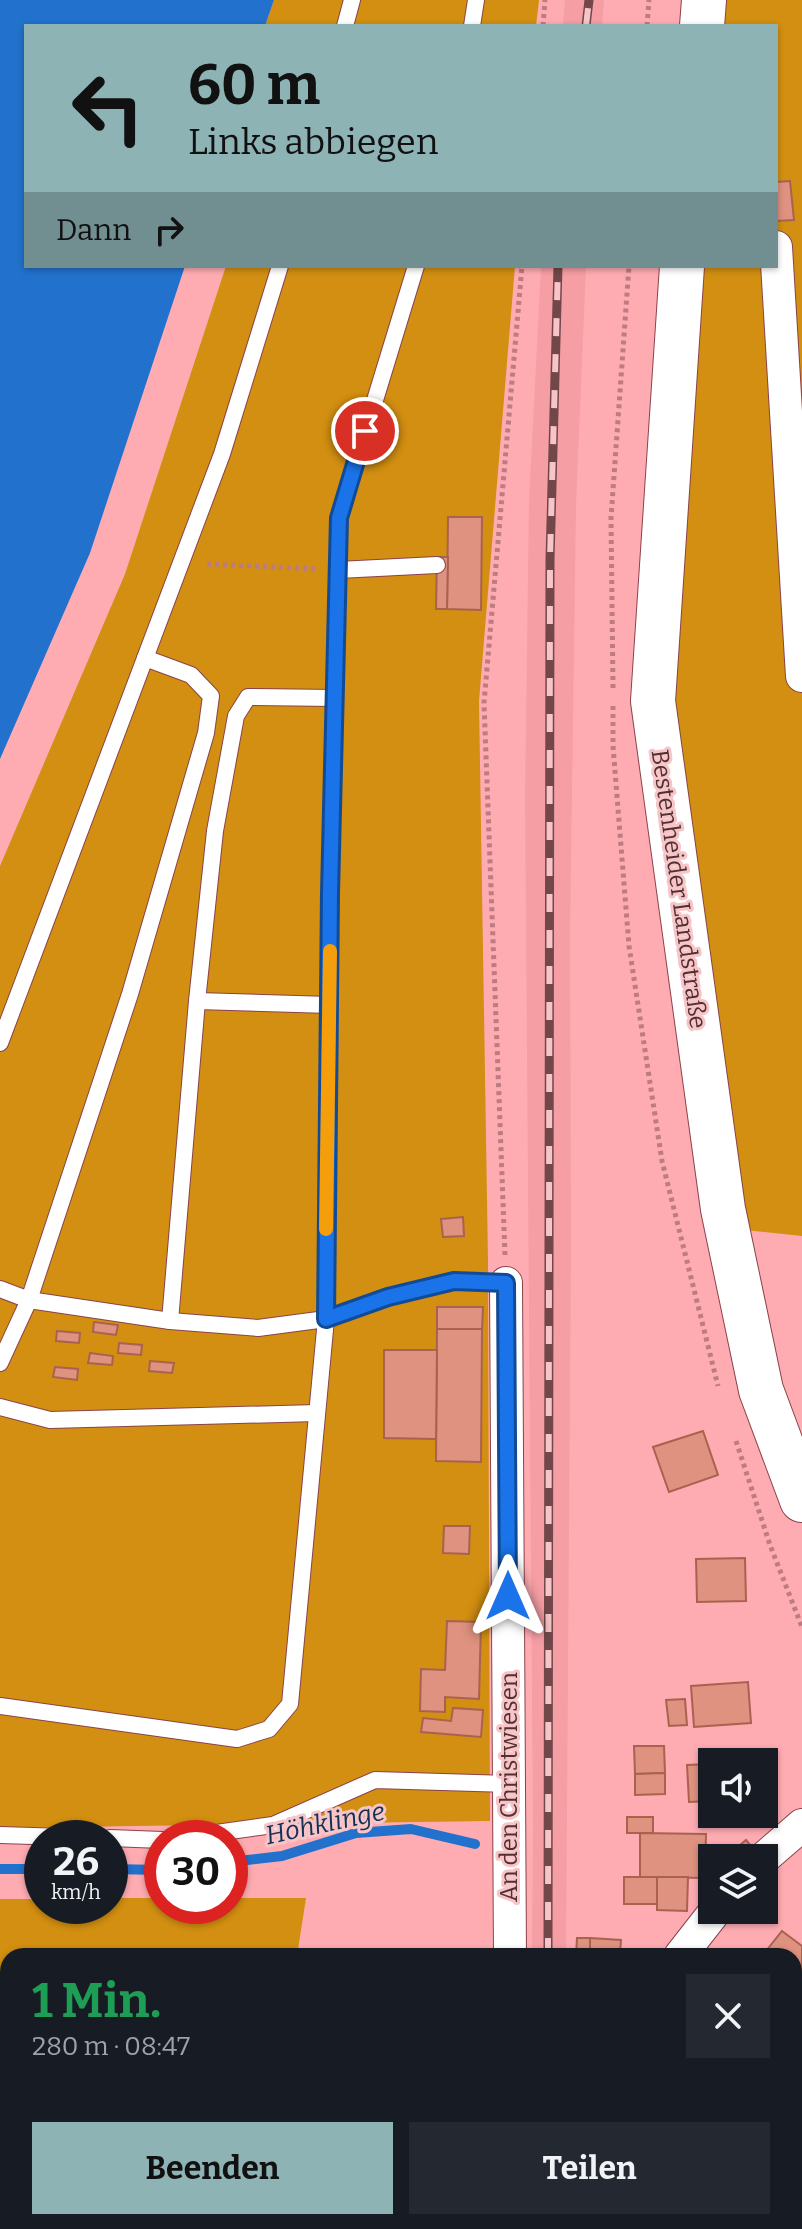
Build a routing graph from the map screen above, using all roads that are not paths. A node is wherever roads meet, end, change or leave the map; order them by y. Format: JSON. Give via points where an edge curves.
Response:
{"nodes":[{"id":1,"x":352,"y":0,"type":"edge"},
{"id":2,"x":476,"y":0,"type":"edge"},
{"id":3,"x":704,"y":0,"type":"edge"},
{"id":4,"x":346,"y":24,"type":"edge"},
{"id":5,"x":472,"y":24,"type":"edge"},
{"id":6,"x":702,"y":24,"type":"edge"},
{"id":7,"x":279,"y":268,"type":"edge"},
{"id":8,"x":415,"y":268,"type":"edge"},
{"id":9,"x":682,"y":268,"type":"edge"},
{"id":10,"x":777,"y":268,"type":"edge"},
{"id":11,"x":437,"y":565,"type":"dead end"},
{"id":12,"x":338,"y":570,"type":"junction"},
{"id":13,"x":145,"y":658,"type":"junction"},
{"id":14,"x":802,"y":676,"type":"edge"},
{"id":15,"x":335,"y":698,"type":"junction"},
{"id":16,"x":197,"y":1001,"type":"junction"},
{"id":17,"x":330,"y":1005,"type":"junction"},
{"id":18,"x":0,"y":1043,"type":"edge"},
{"id":19,"x":506,"y":1283,"type":"joint"},
{"id":20,"x":0,"y":1289,"type":"edge"},
{"id":21,"x":29,"y":1300,"type":"junction"},
{"id":22,"x":326,"y":1319,"type":"junction"},
{"id":23,"x":170,"y":1321,"type":"junction"},
{"id":24,"x":0,"y":1363,"type":"edge"},
{"id":25,"x":0,"y":1407,"type":"edge"},
{"id":26,"x":317,"y":1413,"type":"junction"},
{"id":27,"x":802,"y":1500,"type":"edge"},
{"id":28,"x":0,"y":1706,"type":"edge"},
{"id":29,"x":509,"y":1784,"type":"junction"},
{"id":30,"x":802,"y":1825,"type":"edge"},
{"id":31,"x":248,"y":1829,"type":"edge"},
{"id":32,"x":0,"y":1835,"type":"edge"},
{"id":33,"x":24,"y":1836,"type":"edge"},
{"id":34,"x":778,"y":1846,"type":"edge"},
{"id":35,"x":705,"y":1924,"type":"edge"},
{"id":36,"x":510,"y":1948,"type":"edge"},
{"id":37,"x":686,"y":1948,"type":"edge"}],
"edges":[{"from":1,"to":4,"type":"lane"},
{"from":2,"to":5,"type":"lane"},
{"from":3,"to":6,"type":"main road"},
{"from":7,"to":13,"type":"lane","via":[[222,454]]},
{"from":8,"to":12,"type":"lane","via":[[339,518]]},
{"from":9,"to":27,"type":"main road","name":"Bestenheider Landstraße","via":[[653,701],[723,1209],[761,1390]]},
{"from":10,"to":14,"type":"street"},
{"from":11,"to":12,"type":"lane"},
{"from":12,"to":15,"type":"lane"},
{"from":13,"to":18,"type":"lane"},
{"from":13,"to":21,"type":"lane","via":[[191,675],[211,696],[206,733],[130,994]]},
{"from":15,"to":16,"type":"lane","via":[[248,697],[236,716],[215,831]]},
{"from":15,"to":17,"type":"lane"},
{"from":16,"to":17,"type":"lane"},
{"from":16,"to":23,"type":"lane"},
{"from":17,"to":22,"type":"lane"},
{"from":19,"to":22,"type":"lane","via":[[454,1281]]},
{"from":19,"to":29,"type":"street","name":"An den Christwiesen"},
{"from":20,"to":21,"type":"lane"},
{"from":21,"to":23,"type":"lane"},
{"from":21,"to":24,"type":"lane"},
{"from":22,"to":23,"type":"lane","via":[[258,1328]]},
{"from":22,"to":26,"type":"lane"},
{"from":25,"to":26,"type":"lane","via":[[50,1420]]},
{"from":26,"to":28,"type":"lane","via":[[290,1704],[269,1729],[237,1739]]},
{"from":29,"to":31,"type":"lane","via":[[375,1780],[273,1825]]},
{"from":29,"to":36,"type":"street","name":"An den Christwiesen"},
{"from":30,"to":34,"type":"street"},
{"from":32,"to":33,"type":"lane"},
{"from":35,"to":37,"type":"street"}]}
